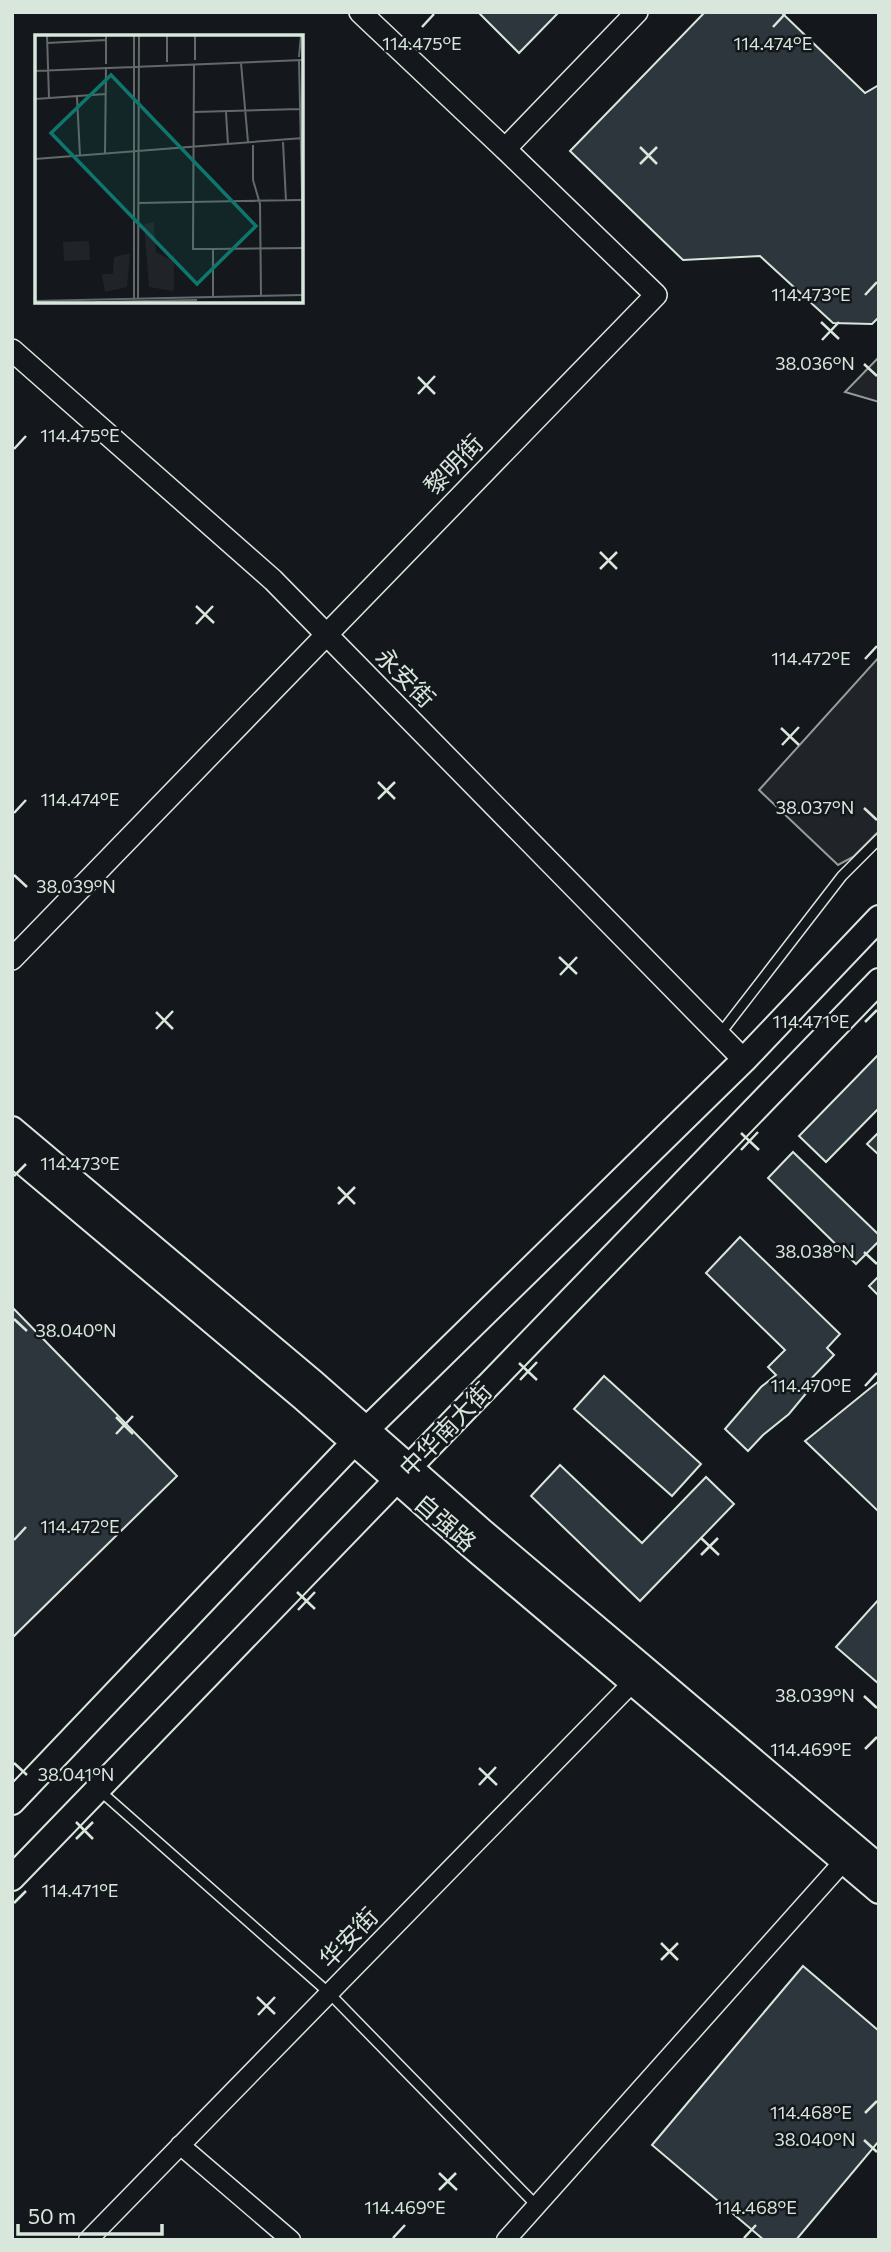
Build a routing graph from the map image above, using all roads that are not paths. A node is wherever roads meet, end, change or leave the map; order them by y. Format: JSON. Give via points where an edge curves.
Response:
{"nodes":[{"id":1,"x":360,"y":12,"type":"edge"},
{"id":2,"x":637,"y":12,"type":"edge"},
{"id":3,"x":505,"y":149,"type":"junction"},
{"id":4,"x":12,"y":350,"type":"edge"},
{"id":5,"x":327,"y":635,"type":"junction"},
{"id":6,"x":879,"y":839,"type":"edge"},
{"id":7,"x":879,"y":918,"type":"edge"},
{"id":8,"x":12,"y":959,"type":"edge"},
{"id":9,"x":879,"y":981,"type":"edge"},
{"id":10,"x":720,"y":1034,"type":"junction"},
{"id":11,"x":744,"y":1060,"type":"junction"},
{"id":12,"x":12,"y":1129,"type":"edge"},
{"id":13,"x":12,"y":1153,"type":"edge"},
{"id":14,"x":360,"y":1436,"type":"junction"},
{"id":15,"x":403,"y":1474,"type":"junction"},
{"id":16,"x":639,"y":1676,"type":"junction"},
{"id":17,"x":98,"y":1789,"type":"junction"},
{"id":18,"x":12,"y":1802,"type":"edge"},
{"id":19,"x":850,"y":1854,"type":"junction"},
{"id":20,"x":879,"y":1867,"type":"edge"},
{"id":21,"x":12,"y":1878,"type":"edge"},
{"id":22,"x":879,"y":1891,"type":"edge"},
{"id":23,"x":329,"y":1993,"type":"junction"},
{"id":24,"x":180,"y":2145,"type":"junction"},
{"id":25,"x":536,"y":2205,"type":"junction"},
{"id":26,"x":88,"y":2240,"type":"edge"},
{"id":27,"x":291,"y":2240,"type":"edge"},
{"id":28,"x":506,"y":2240,"type":"edge"}],
"edges":[{"from":1,"to":3,"type":"street"},
{"from":2,"to":3,"type":"street"},
{"from":3,"to":5,"type":"street","name":"黎明街","via":[[656,295]]},
{"from":4,"to":5,"type":"street","name":"永安街","via":[[273,580]]},
{"from":5,"to":8,"type":"street","name":"黎明街"},
{"from":5,"to":10,"type":"street","name":"永安街"},
{"from":6,"to":10,"type":"lane","via":[[842,876]]},
{"from":7,"to":11,"type":"main road"},
{"from":9,"to":15,"type":"main road","name":"中华南大街"},
{"from":10,"to":11,"type":"street","name":"永安街"},
{"from":11,"to":14,"type":"main road"},
{"from":12,"to":14,"type":"main road","name":"自强路"},
{"from":13,"to":14,"type":"main road","name":"自强路","via":[[271,1370]]},
{"from":14,"to":15,"type":"main road","name":"自强路"},
{"from":14,"to":18,"type":"main road"},
{"from":15,"to":16,"type":"main road","name":"自强路","via":[[470,1545]]},
{"from":15,"to":17,"type":"main road","name":"中华南大街"},
{"from":16,"to":19,"type":"main road","name":"自强路"},
{"from":16,"to":23,"type":"street","name":"华安街"},
{"from":17,"to":21,"type":"main road","name":"中华南大街"},
{"from":17,"to":23,"type":"lane"},
{"from":19,"to":20,"type":"main road","name":"自强路"},
{"from":19,"to":22,"type":"main road","name":"自强路"},
{"from":19,"to":25,"type":"street"},
{"from":23,"to":24,"type":"street","name":"华安街"},
{"from":23,"to":25,"type":"lane"},
{"from":24,"to":26,"type":"street","name":"华安街"},
{"from":24,"to":27,"type":"street"},
{"from":25,"to":28,"type":"street"}]}
